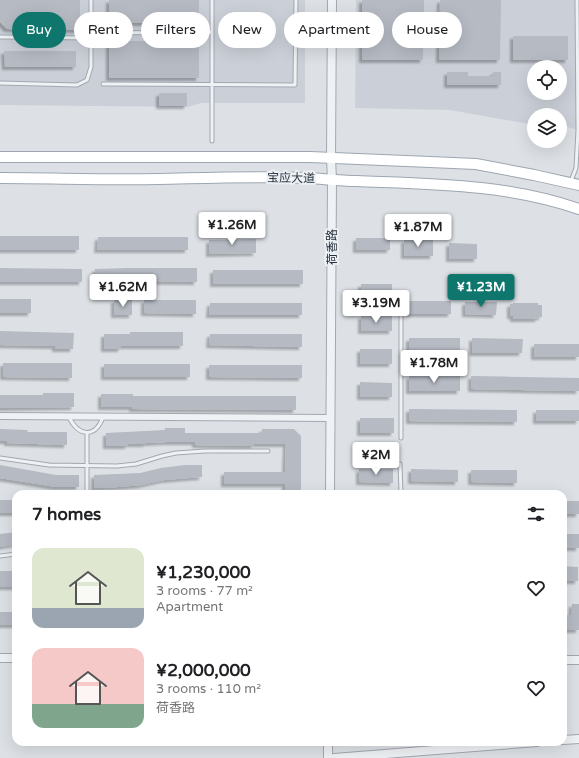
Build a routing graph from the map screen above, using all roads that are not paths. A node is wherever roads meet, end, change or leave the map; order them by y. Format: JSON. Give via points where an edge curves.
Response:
{"nodes":[{"id":1,"x":91,"y":0,"type":"edge"},
{"id":2,"x":212,"y":0,"type":"edge"},
{"id":3,"x":296,"y":0,"type":"edge"},
{"id":4,"x":332,"y":0,"type":"edge"},
{"id":5,"x":577,"y":0,"type":"edge"},
{"id":6,"x":91,"y":12,"type":"edge"},
{"id":7,"x":133,"y":32,"type":"edge"},
{"id":8,"x":212,"y":32,"type":"junction"},
{"id":9,"x":0,"y":37,"type":"edge"},
{"id":10,"x":74,"y":38,"type":"edge"},
{"id":11,"x":91,"y":48,"type":"edge"},
{"id":12,"x":0,"y":83,"type":"edge"},
{"id":13,"x":103,"y":84,"type":"dead end"},
{"id":14,"x":212,"y":84,"type":"junction"},
{"id":15,"x":212,"y":141,"type":"dead end"},
{"id":16,"x":0,"y":158,"type":"edge"},
{"id":17,"x":331,"y":158,"type":"junction"},
{"id":18,"x":0,"y":178,"type":"edge"},
{"id":19,"x":332,"y":180,"type":"junction"},
{"id":20,"x":575,"y":184,"type":"edge"},
{"id":21,"x":579,"y":209,"type":"edge"},
{"id":22,"x":401,"y":305,"type":"dead end"},
{"id":23,"x":0,"y":416,"type":"edge"},
{"id":24,"x":68,"y":417,"type":"junction"},
{"id":25,"x":103,"y":417,"type":"junction"},
{"id":26,"x":330,"y":418,"type":"junction"},
{"id":27,"x":87,"y":433,"type":"junction"},
{"id":28,"x":401,"y":438,"type":"dead end"},
{"id":29,"x":268,"y":451,"type":"dead end"},
{"id":30,"x":0,"y":458,"type":"edge"},
{"id":31,"x":400,"y":464,"type":"dead end"},
{"id":32,"x":87,"y":466,"type":"junction"},
{"id":33,"x":87,"y":490,"type":"edge"},
{"id":34,"x":330,"y":490,"type":"edge"},
{"id":35,"x":401,"y":490,"type":"edge"},
{"id":36,"x":12,"y":554,"type":"edge"},
{"id":37,"x":0,"y":556,"type":"edge"},
{"id":38,"x":0,"y":658,"type":"edge"},
{"id":39,"x":12,"y":658,"type":"edge"},
{"id":40,"x":567,"y":660,"type":"edge"},
{"id":41,"x":579,"y":660,"type":"edge"},
{"id":42,"x":579,"y":739,"type":"edge"},
{"id":43,"x":567,"y":740,"type":"edge"},
{"id":44,"x":328,"y":746,"type":"edge"},
{"id":45,"x":486,"y":746,"type":"edge"},
{"id":46,"x":328,"y":758,"type":"edge"},
{"id":47,"x":334,"y":758,"type":"edge"}],
"edges":[{"from":1,"to":6,"type":"lane"},
{"from":2,"to":8,"type":"lane"},
{"from":3,"to":14,"type":"lane","via":[[295,85]]},
{"from":4,"to":17,"type":"street","name":"荷香路"},
{"from":5,"to":20,"type":"lane","via":[[578,130]]},
{"from":7,"to":8,"type":"lane"},
{"from":8,"to":14,"type":"lane"},
{"from":9,"to":10,"type":"lane"},
{"from":11,"to":12,"type":"lane","via":[[87,80],[77,85]]},
{"from":13,"to":14,"type":"lane"},
{"from":14,"to":15,"type":"lane"},
{"from":16,"to":17,"type":"main road","name":"宝应大道"},
{"from":17,"to":19,"type":"street","name":"荷香路"},
{"from":17,"to":20,"type":"main road","name":"宝应大道","via":[[476,164]]},
{"from":18,"to":19,"type":"main road","name":"宝应大道","via":[[213,177]]},
{"from":19,"to":21,"type":"main road","name":"宝应大道","via":[[485,188],[557,201]]},
{"from":19,"to":26,"type":"street","name":"荷香路"},
{"from":22,"to":28,"type":"lane"},
{"from":23,"to":24,"type":"street"},
{"from":24,"to":25,"type":"street"},
{"from":24,"to":27,"type":"lane","via":[[72,425]]},
{"from":25,"to":26,"type":"street"},
{"from":25,"to":27,"type":"lane","via":[[96,429]]},
{"from":26,"to":34,"type":"street","name":"荷香路"},
{"from":27,"to":32,"type":"lane"},
{"from":29,"to":32,"type":"lane","via":[[176,453],[136,464]]},
{"from":30,"to":32,"type":"lane","via":[[49,465]]},
{"from":31,"to":35,"type":"lane"},
{"from":32,"to":33,"type":"lane"},
{"from":36,"to":37,"type":"lane"},
{"from":38,"to":39,"type":"street"},
{"from":40,"to":41,"type":"street"},
{"from":42,"to":43,"type":"street"},
{"from":44,"to":46,"type":"street"},
{"from":45,"to":47,"type":"street"}]}
